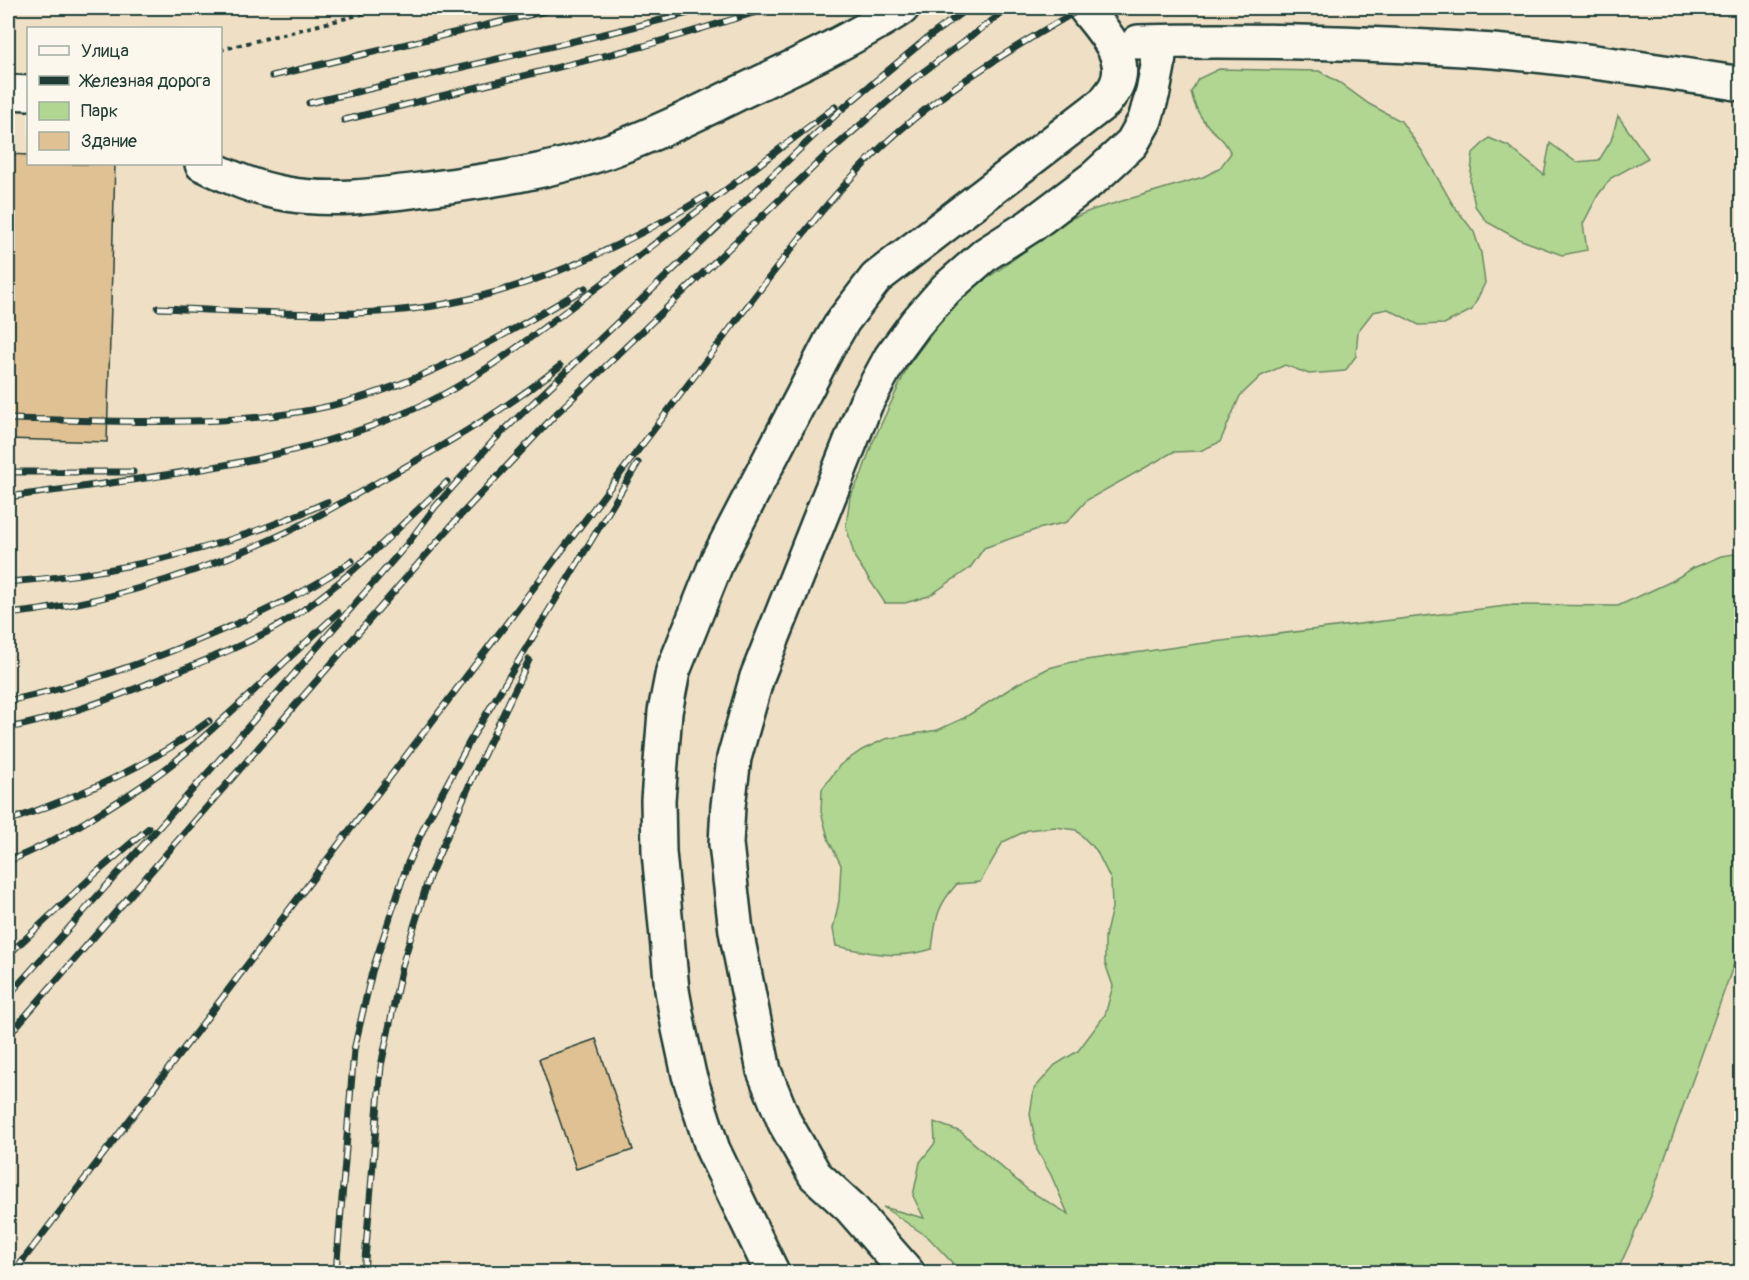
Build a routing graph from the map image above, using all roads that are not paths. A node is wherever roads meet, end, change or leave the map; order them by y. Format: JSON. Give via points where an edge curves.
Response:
{"nodes":[{"id":1,"x":902,"y":8,"type":"edge"},
{"id":2,"x":1085,"y":8,"type":"edge"},
{"id":3,"x":1160,"y":42,"type":"junction"},
{"id":4,"x":1112,"y":43,"type":"junction"},
{"id":5,"x":1742,"y":84,"type":"edge"},
{"id":6,"x":8,"y":92,"type":"edge"},
{"id":7,"x":27,"y":93,"type":"edge"},
{"id":8,"x":204,"y":165,"type":"edge"},
{"id":9,"x":772,"y":1272,"type":"edge"},
{"id":10,"x":908,"y":1272,"type":"edge"}],
"edges":[{"from":1,"to":8,"type":"lane","via":[[833,48],[670,126],[607,152],[542,170],[436,188],[338,197],[287,194],[238,182]]},
{"from":2,"to":4,"type":"lane"},
{"from":3,"to":4,"type":"lane"},
{"from":3,"to":5,"type":"lane","via":[[1310,42],[1495,52]]},
{"from":3,"to":10,"type":"lane","via":[[1153,92],[1145,120],[1132,143],[1095,177],[978,261],[931,306],[891,357],[866,403],[757,677],[734,758],[726,844],[736,931],[764,1071],[785,1123],[816,1175]]},
{"from":4,"to":9,"type":"lane","via":[[1120,74],[1104,102],[876,278],[843,321],[718,559],[673,671],[665,712],[658,800],[672,990],[689,1075],[713,1150]]},
{"from":6,"to":7,"type":"lane"}]}
